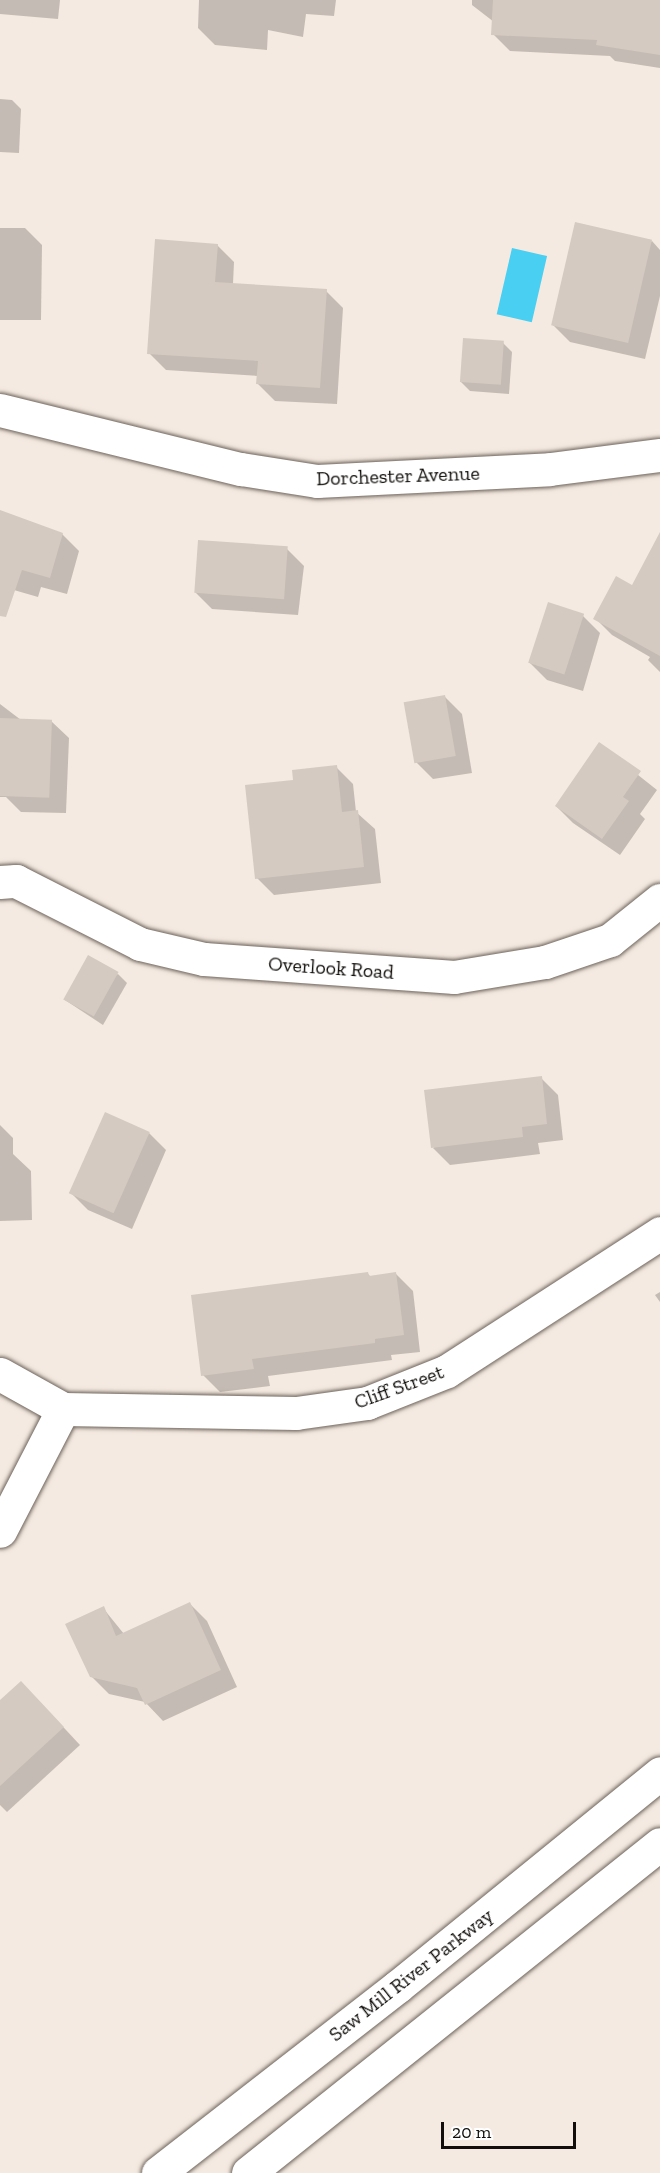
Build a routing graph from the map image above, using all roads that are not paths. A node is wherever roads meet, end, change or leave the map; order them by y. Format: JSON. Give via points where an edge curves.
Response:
{"nodes":[{"id":1,"x":0,"y":410,"type":"edge"},
{"id":2,"x":660,"y":455,"type":"edge"},
{"id":3,"x":0,"y":882,"type":"edge"},
{"id":4,"x":660,"y":900,"type":"edge"},
{"id":5,"x":660,"y":1233,"type":"edge"},
{"id":6,"x":0,"y":1374,"type":"edge"},
{"id":7,"x":63,"y":1409,"type":"junction"},
{"id":8,"x":0,"y":1531,"type":"edge"},
{"id":9,"x":660,"y":1773,"type":"edge"},
{"id":10,"x":660,"y":1844,"type":"edge"},
{"id":11,"x":158,"y":2173,"type":"edge"},
{"id":12,"x":248,"y":2173,"type":"edge"}],
"edges":[{"from":1,"to":2,"type":"main road","name":"Dorchester Avenue","via":[[241,470],[317,481],[550,469]]},
{"from":3,"to":4,"type":"main road","name":"Overlook Road","via":[[16,881],[140,944],[204,959],[454,977],[545,962],[610,940]]},
{"from":5,"to":7,"type":"main road","name":"Cliff Street","via":[[447,1371],[367,1403],[296,1413]]},
{"from":6,"to":7,"type":"main road"},
{"from":7,"to":8,"type":"main road"},
{"from":9,"to":11,"type":"main road","name":"Saw Mill River Parkway","via":[[415,1973]]},
{"from":10,"to":12,"type":"main road"}]}
